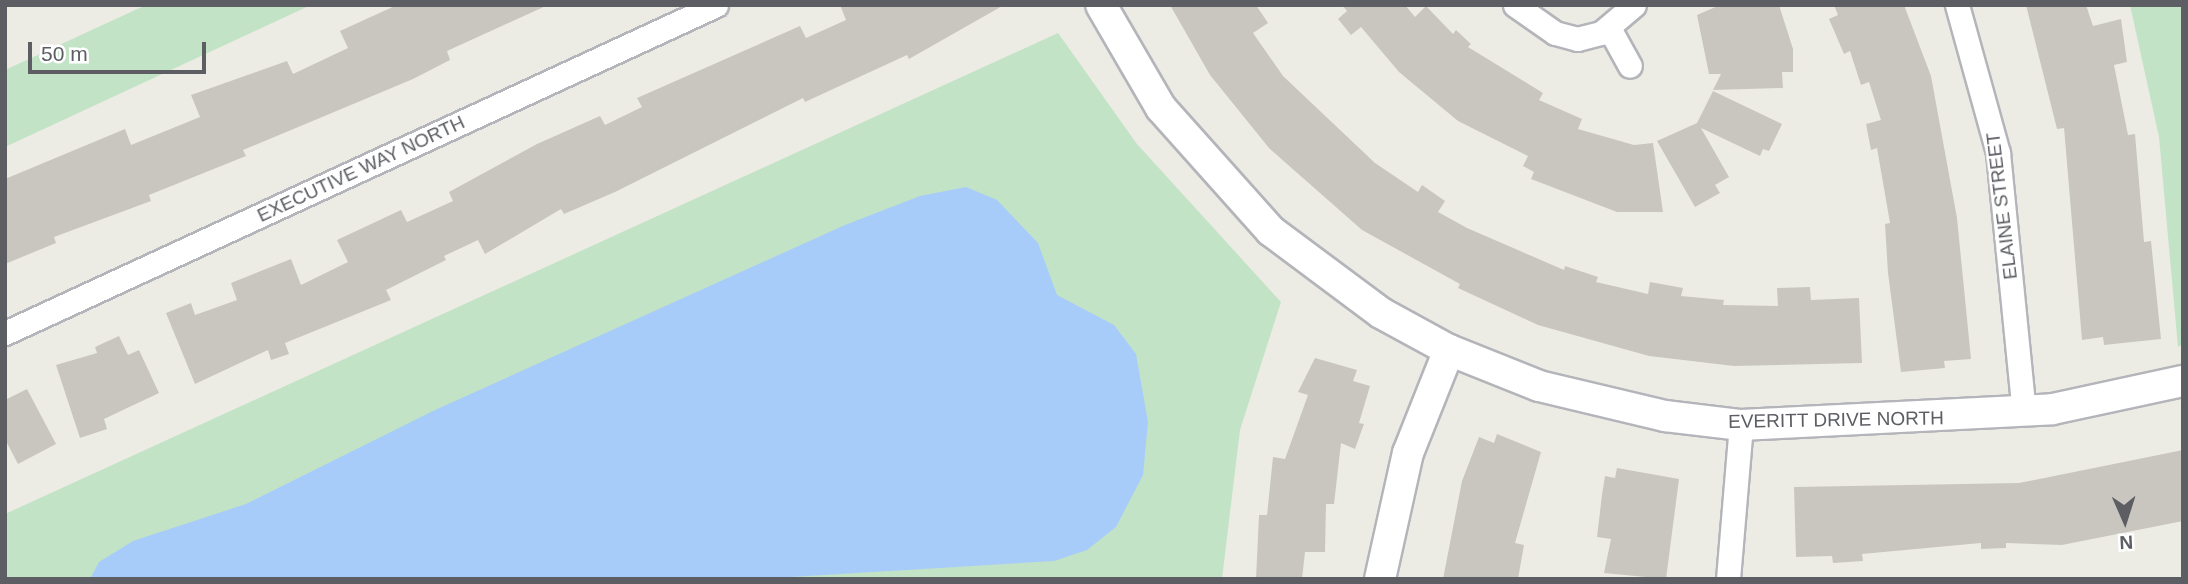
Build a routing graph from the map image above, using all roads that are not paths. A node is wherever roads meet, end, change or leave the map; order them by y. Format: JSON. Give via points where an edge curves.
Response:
{"nodes":[{"id":1,"x":716,"y":5,"type":"edge"},
{"id":2,"x":1101,"y":5,"type":"edge"},
{"id":3,"x":1516,"y":5,"type":"edge"},
{"id":4,"x":1634,"y":5,"type":"edge"},
{"id":5,"x":1957,"y":5,"type":"edge"},
{"id":6,"x":1609,"y":28,"type":"junction"},
{"id":7,"x":1630,"y":66,"type":"dead end"},
{"id":8,"x":5,"y":333,"type":"edge"},
{"id":9,"x":1449,"y":350,"type":"junction"},
{"id":10,"x":2183,"y":381,"type":"edge"},
{"id":11,"x":2024,"y":412,"type":"junction"},
{"id":12,"x":1741,"y":425,"type":"junction"},
{"id":13,"x":1380,"y":579,"type":"edge"},
{"id":14,"x":1728,"y":579,"type":"edge"}],
"edges":[{"from":1,"to":8,"type":"street","name":"EXECUTIVE WAY NORTH"},
{"from":2,"to":9,"type":"street","name":"EVERITT DRIVE NORTH","via":[[1161,108],[1246,207],[1350,293]]},
{"from":3,"to":6,"type":"street","via":[[1566,38],[1590,37]]},
{"from":4,"to":6,"type":"street"},
{"from":5,"to":11,"type":"street","name":"ELAINE STREET","via":[[1998,153]]},
{"from":6,"to":7,"type":"street"},
{"from":9,"to":12,"type":"street","name":"EVERITT DRIVE NORTH","via":[[1552,390],[1665,416]]},
{"from":9,"to":13,"type":"street","via":[[1408,453]]},
{"from":10,"to":11,"type":"street","name":"EVERITT DRIVE NORTH","via":[[2116,398]]},
{"from":11,"to":12,"type":"street","name":"EVERITT DRIVE NORTH"},
{"from":12,"to":14,"type":"street"}]}
